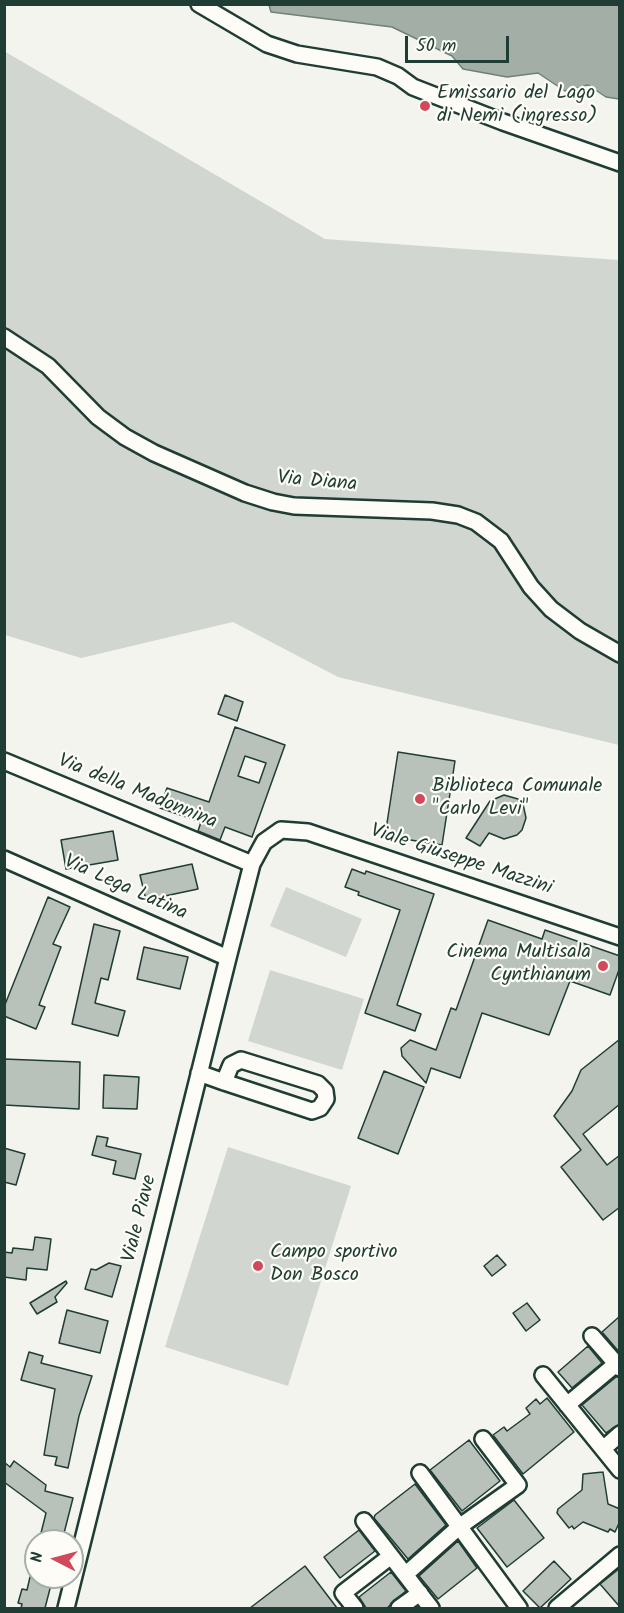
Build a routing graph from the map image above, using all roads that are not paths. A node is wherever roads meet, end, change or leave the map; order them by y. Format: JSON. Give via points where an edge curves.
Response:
{"nodes":[{"id":1,"x":199,"y":4,"type":"edge"},
{"id":2,"x":620,"y":163,"type":"edge"},
{"id":3,"x":4,"y":337,"type":"edge"},
{"id":4,"x":620,"y":654,"type":"edge"},
{"id":5,"x":4,"y":761,"type":"edge"},
{"id":6,"x":288,"y":828,"type":"joint"},
{"id":7,"x":4,"y":859,"type":"edge"},
{"id":8,"x":252,"y":864,"type":"junction"},
{"id":9,"x":620,"y":937,"type":"edge"},
{"id":10,"x":228,"y":958,"type":"junction"},
{"id":11,"x":199,"y":1073,"type":"junction"},
{"id":12,"x":224,"y":1082,"type":"junction"},
{"id":13,"x":592,"y":1336,"type":"dead end"},
{"id":14,"x":618,"y":1366,"type":"edge"},
{"id":15,"x":543,"y":1375,"type":"dead end"},
{"id":16,"x":567,"y":1406,"type":"junction"},
{"id":17,"x":620,"y":1434,"type":"edge"},
{"id":18,"x":483,"y":1439,"type":"dead end"},
{"id":19,"x":603,"y":1449,"type":"junction"},
{"id":20,"x":620,"y":1470,"type":"edge"},
{"id":21,"x":420,"y":1473,"type":"dead end"},
{"id":22,"x":364,"y":1521,"type":"dead end"},
{"id":23,"x":459,"y":1527,"type":"junction"},
{"id":24,"x":620,"y":1555,"type":"edge"},
{"id":25,"x":391,"y":1556,"type":"junction"},
{"id":26,"x":406,"y":1574,"type":"junction"},
{"id":27,"x":420,"y":1593,"type":"junction"},
{"id":28,"x":66,"y":1608,"type":"edge"},
{"id":29,"x":355,"y":1608,"type":"edge"},
{"id":30,"x":399,"y":1608,"type":"edge"},
{"id":31,"x":431,"y":1608,"type":"edge"},
{"id":32,"x":519,"y":1608,"type":"edge"},
{"id":33,"x":557,"y":1608,"type":"edge"}],
"edges":[{"from":1,"to":2,"type":"street","via":[[267,44],[297,54],[377,67],[413,87]]},
{"from":3,"to":4,"type":"street","name":"Via Diana","via":[[41,360],[98,417],[125,437],[245,493],[294,506],[416,509],[458,515],[476,522],[501,541],[544,603],[580,631]]},
{"from":5,"to":8,"type":"street","name":"Via della Madonnina"},
{"from":6,"to":8,"type":"street","name":"Viale Piave","via":[[264,842]]},
{"from":6,"to":9,"type":"street","name":"Viale Giuseppe Mazzini"},
{"from":7,"to":10,"type":"street","name":"Via Lega Latina"},
{"from":8,"to":10,"type":"street","name":"Viale Piave"},
{"from":10,"to":11,"type":"street","name":"Viale Piave"},
{"from":11,"to":12,"type":"street"},
{"from":11,"to":28,"type":"street","name":"Viale Piave"},
{"from":12,"to":12,"type":"street","via":[[312,1111],[326,1099],[325,1090],[318,1084],[241,1060],[231,1065]]},
{"from":13,"to":14,"type":"street"},
{"from":14,"to":16,"type":"street"},
{"from":15,"to":16,"type":"street"},
{"from":16,"to":19,"type":"street"},
{"from":17,"to":19,"type":"street"},
{"from":18,"to":23,"type":"street","via":[[518,1485]]},
{"from":19,"to":20,"type":"street"},
{"from":21,"to":23,"type":"street"},
{"from":22,"to":25,"type":"street"},
{"from":23,"to":26,"type":"street"},
{"from":23,"to":32,"type":"street"},
{"from":24,"to":33,"type":"street"},
{"from":25,"to":26,"type":"street"},
{"from":25,"to":29,"type":"street","via":[[343,1593]]},
{"from":26,"to":27,"type":"street"},
{"from":27,"to":30,"type":"street"},
{"from":27,"to":31,"type":"street"}]}
